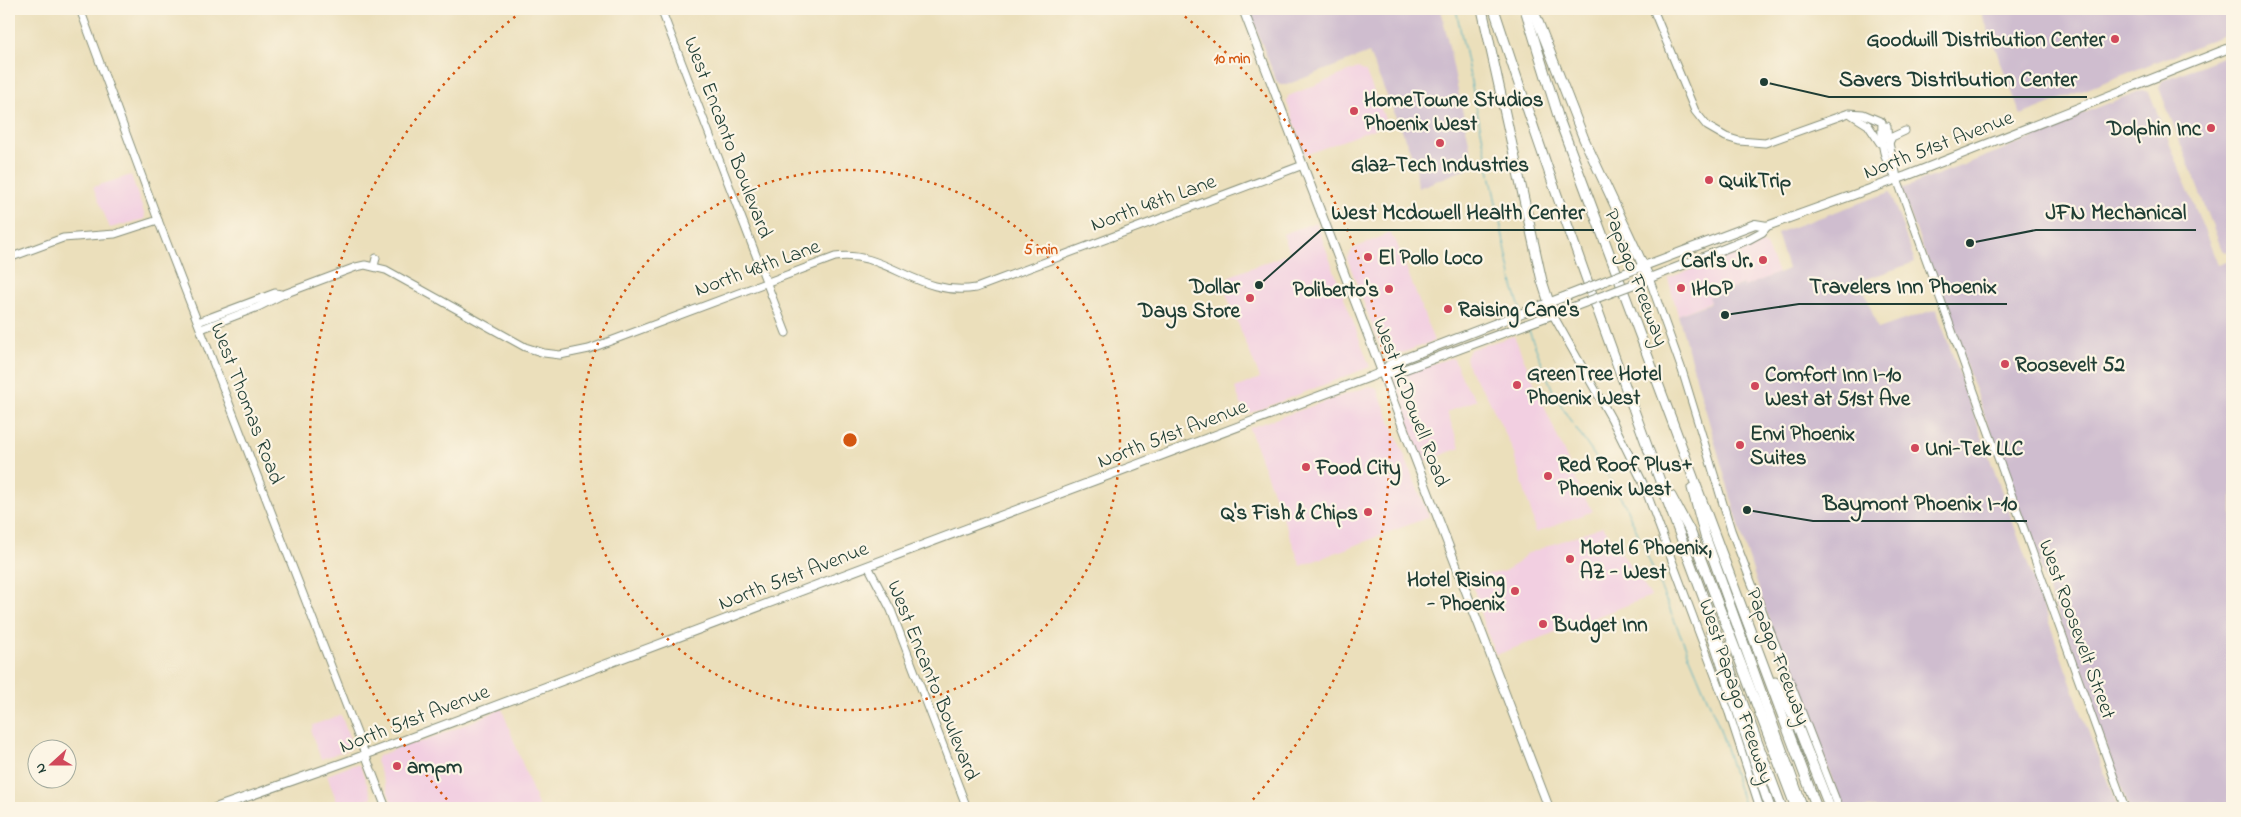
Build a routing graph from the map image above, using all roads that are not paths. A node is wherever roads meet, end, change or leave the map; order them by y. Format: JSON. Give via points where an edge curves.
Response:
{"nodes":[{"id":1,"x":80,"y":9,"type":"edge"},
{"id":2,"x":661,"y":9,"type":"edge"},
{"id":3,"x":1243,"y":9,"type":"edge"},
{"id":4,"x":1482,"y":9,"type":"edge"},
{"id":5,"x":1494,"y":9,"type":"edge"},
{"id":6,"x":1525,"y":9,"type":"edge"},
{"id":7,"x":1533,"y":9,"type":"edge"},
{"id":8,"x":1653,"y":9,"type":"edge"},
{"id":9,"x":2232,"y":47,"type":"edge"},
{"id":10,"x":1849,"y":114,"type":"junction"},
{"id":11,"x":1905,"y":131,"type":"dead end"},
{"id":12,"x":1884,"y":145,"type":"junction"},
{"id":13,"x":1303,"y":165,"type":"junction"},
{"id":14,"x":1897,"y":179,"type":"junction"},
{"id":15,"x":158,"y":220,"type":"junction"},
{"id":16,"x":1767,"y":226,"type":"junction"},
{"id":17,"x":9,"y":258,"type":"edge"},
{"id":18,"x":1644,"y":266,"type":"junction"},
{"id":19,"x":1649,"y":278,"type":"junction"},
{"id":20,"x":766,"y":281,"type":"junction"},
{"id":21,"x":1548,"y":303,"type":"junction"},
{"id":22,"x":1553,"y":315,"type":"junction"},
{"id":23,"x":1503,"y":320,"type":"junction"},
{"id":24,"x":199,"y":326,"type":"junction"},
{"id":25,"x":786,"y":334,"type":"dead end"},
{"id":26,"x":1454,"y":351,"type":"junction"},
{"id":27,"x":1382,"y":372,"type":"junction"},
{"id":28,"x":1677,"y":434,"type":"junction"},
{"id":29,"x":1654,"y":465,"type":"junction"},
{"id":30,"x":868,"y":566,"type":"junction"},
{"id":31,"x":1705,"y":603,"type":"junction"},
{"id":32,"x":1759,"y":654,"type":"junction"},
{"id":33,"x":365,"y":754,"type":"junction"},
{"id":34,"x":215,"y":808,"type":"edge"},
{"id":35,"x":386,"y":808,"type":"edge"},
{"id":36,"x":967,"y":808,"type":"edge"},
{"id":37,"x":1549,"y":808,"type":"edge"},
{"id":38,"x":1760,"y":808,"type":"edge"},
{"id":39,"x":1770,"y":808,"type":"edge"},
{"id":40,"x":1782,"y":808,"type":"edge"},
{"id":41,"x":1796,"y":808,"type":"edge"},
{"id":42,"x":1803,"y":808,"type":"edge"},
{"id":43,"x":1817,"y":808,"type":"edge"},
{"id":44,"x":1830,"y":808,"type":"edge"},
{"id":45,"x":1839,"y":808,"type":"edge"},
{"id":46,"x":2125,"y":808,"type":"edge"}],
"edges":[{"from":1,"to":15,"type":"street","name":"West Thomas Road"},
{"from":2,"to":20,"type":"street","name":"West Encanto Boulevard"},
{"from":3,"to":13,"type":"main road","name":"West McDowell Road"},
{"from":4,"to":21,"type":"highway"},
{"from":5,"to":29,"type":"highway","via":[[1542,158]]},
{"from":6,"to":28,"type":"highway","name":"Papago Freeway","via":[[1559,119]]},
{"from":7,"to":18,"type":"highway","via":[[1586,144]]},
{"from":8,"to":10,"type":"street","name":"West Roosevelt Street","via":[[1695,111],[1707,126],[1726,137],[1739,142],[1765,143]]},
{"from":9,"to":14,"type":"main road","name":"North 51st Avenue"},
{"from":10,"to":12,"type":"street","via":[[1868,125]]},
{"from":10,"to":12,"type":"street","name":"West Roosevelt Street","via":[[1863,114],[1884,124]]},
{"from":11,"to":12,"type":"street"},
{"from":12,"to":14,"type":"street","name":"West Roosevelt Street","via":[[1890,169]]},
{"from":13,"to":20,"type":"street","name":"North 48th Lane","via":[[976,288],[941,289],[854,256],[822,260]]},
{"from":13,"to":27,"type":"main road","name":"West McDowell Road"},
{"from":14,"to":16,"type":"main road","name":"North 51st Avenue"},
{"from":14,"to":46,"type":"street","name":"West Roosevelt Street"},
{"from":15,"to":17,"type":"street","via":[[115,234],[63,238]]},
{"from":15,"to":24,"type":"street","name":"West Thomas Road"},
{"from":16,"to":18,"type":"main road","name":"North 51st Avenue","via":[[1755,224]]},
{"from":16,"to":19,"type":"main road","name":"North 51st Avenue","via":[[1749,239]]},
{"from":18,"to":19,"type":"highway"},
{"from":18,"to":21,"type":"main road","name":"North 51st Avenue","bridge":true},
{"from":19,"to":22,"type":"main road","name":"North 51st Avenue","bridge":true},
{"from":19,"to":45,"type":"street","via":[[1682,370],[1731,530]]},
{"from":20,"to":24,"type":"street","name":"North 48th Lane","via":[[589,348],[560,355],[524,347],[375,262],[356,266],[258,307]]},
{"from":20,"to":25,"type":"street","name":"West Encanto Boulevard"},
{"from":21,"to":22,"type":"highway"},
{"from":21,"to":23,"type":"main road","name":"North 51st Avenue"},
{"from":22,"to":26,"type":"main road","name":"North 51st Avenue"},
{"from":22,"to":38,"type":"street","name":"West Papago Freeway","via":[[1611,418],[1643,484],[1729,713]]},
{"from":23,"to":26,"type":"main road","via":[[1457,343]]},
{"from":23,"to":27,"type":"main road","name":"North 51st Avenue","via":[[1390,364]]},
{"from":24,"to":33,"type":"street","name":"West Thomas Road"},
{"from":26,"to":27,"type":"main road","name":"North 51st Avenue","via":[[1392,374]]},
{"from":27,"to":30,"type":"main road","name":"North 51st Avenue"},
{"from":27,"to":37,"type":"main road","name":"West McDowell Road"},
{"from":28,"to":32,"type":"highway","name":"Papago Freeway"},
{"from":28,"to":42,"type":"highway","via":[[1705,536]]},
{"from":29,"to":31,"type":"highway"},
{"from":29,"to":41,"type":"highway","via":[[1691,533]]},
{"from":30,"to":33,"type":"main road","name":"North 51st Avenue"},
{"from":30,"to":36,"type":"street","name":"West Encanto Boulevard","via":[[890,608]]},
{"from":31,"to":39,"type":"highway","via":[[1714,646]]},
{"from":31,"to":40,"type":"highway"},
{"from":32,"to":43,"type":"highway","name":"Papago Freeway"},
{"from":32,"to":44,"type":"highway","via":[[1794,717]]},
{"from":33,"to":34,"type":"main road","name":"North 51st Avenue"},
{"from":33,"to":35,"type":"street","name":"West Thomas Road"}]}
